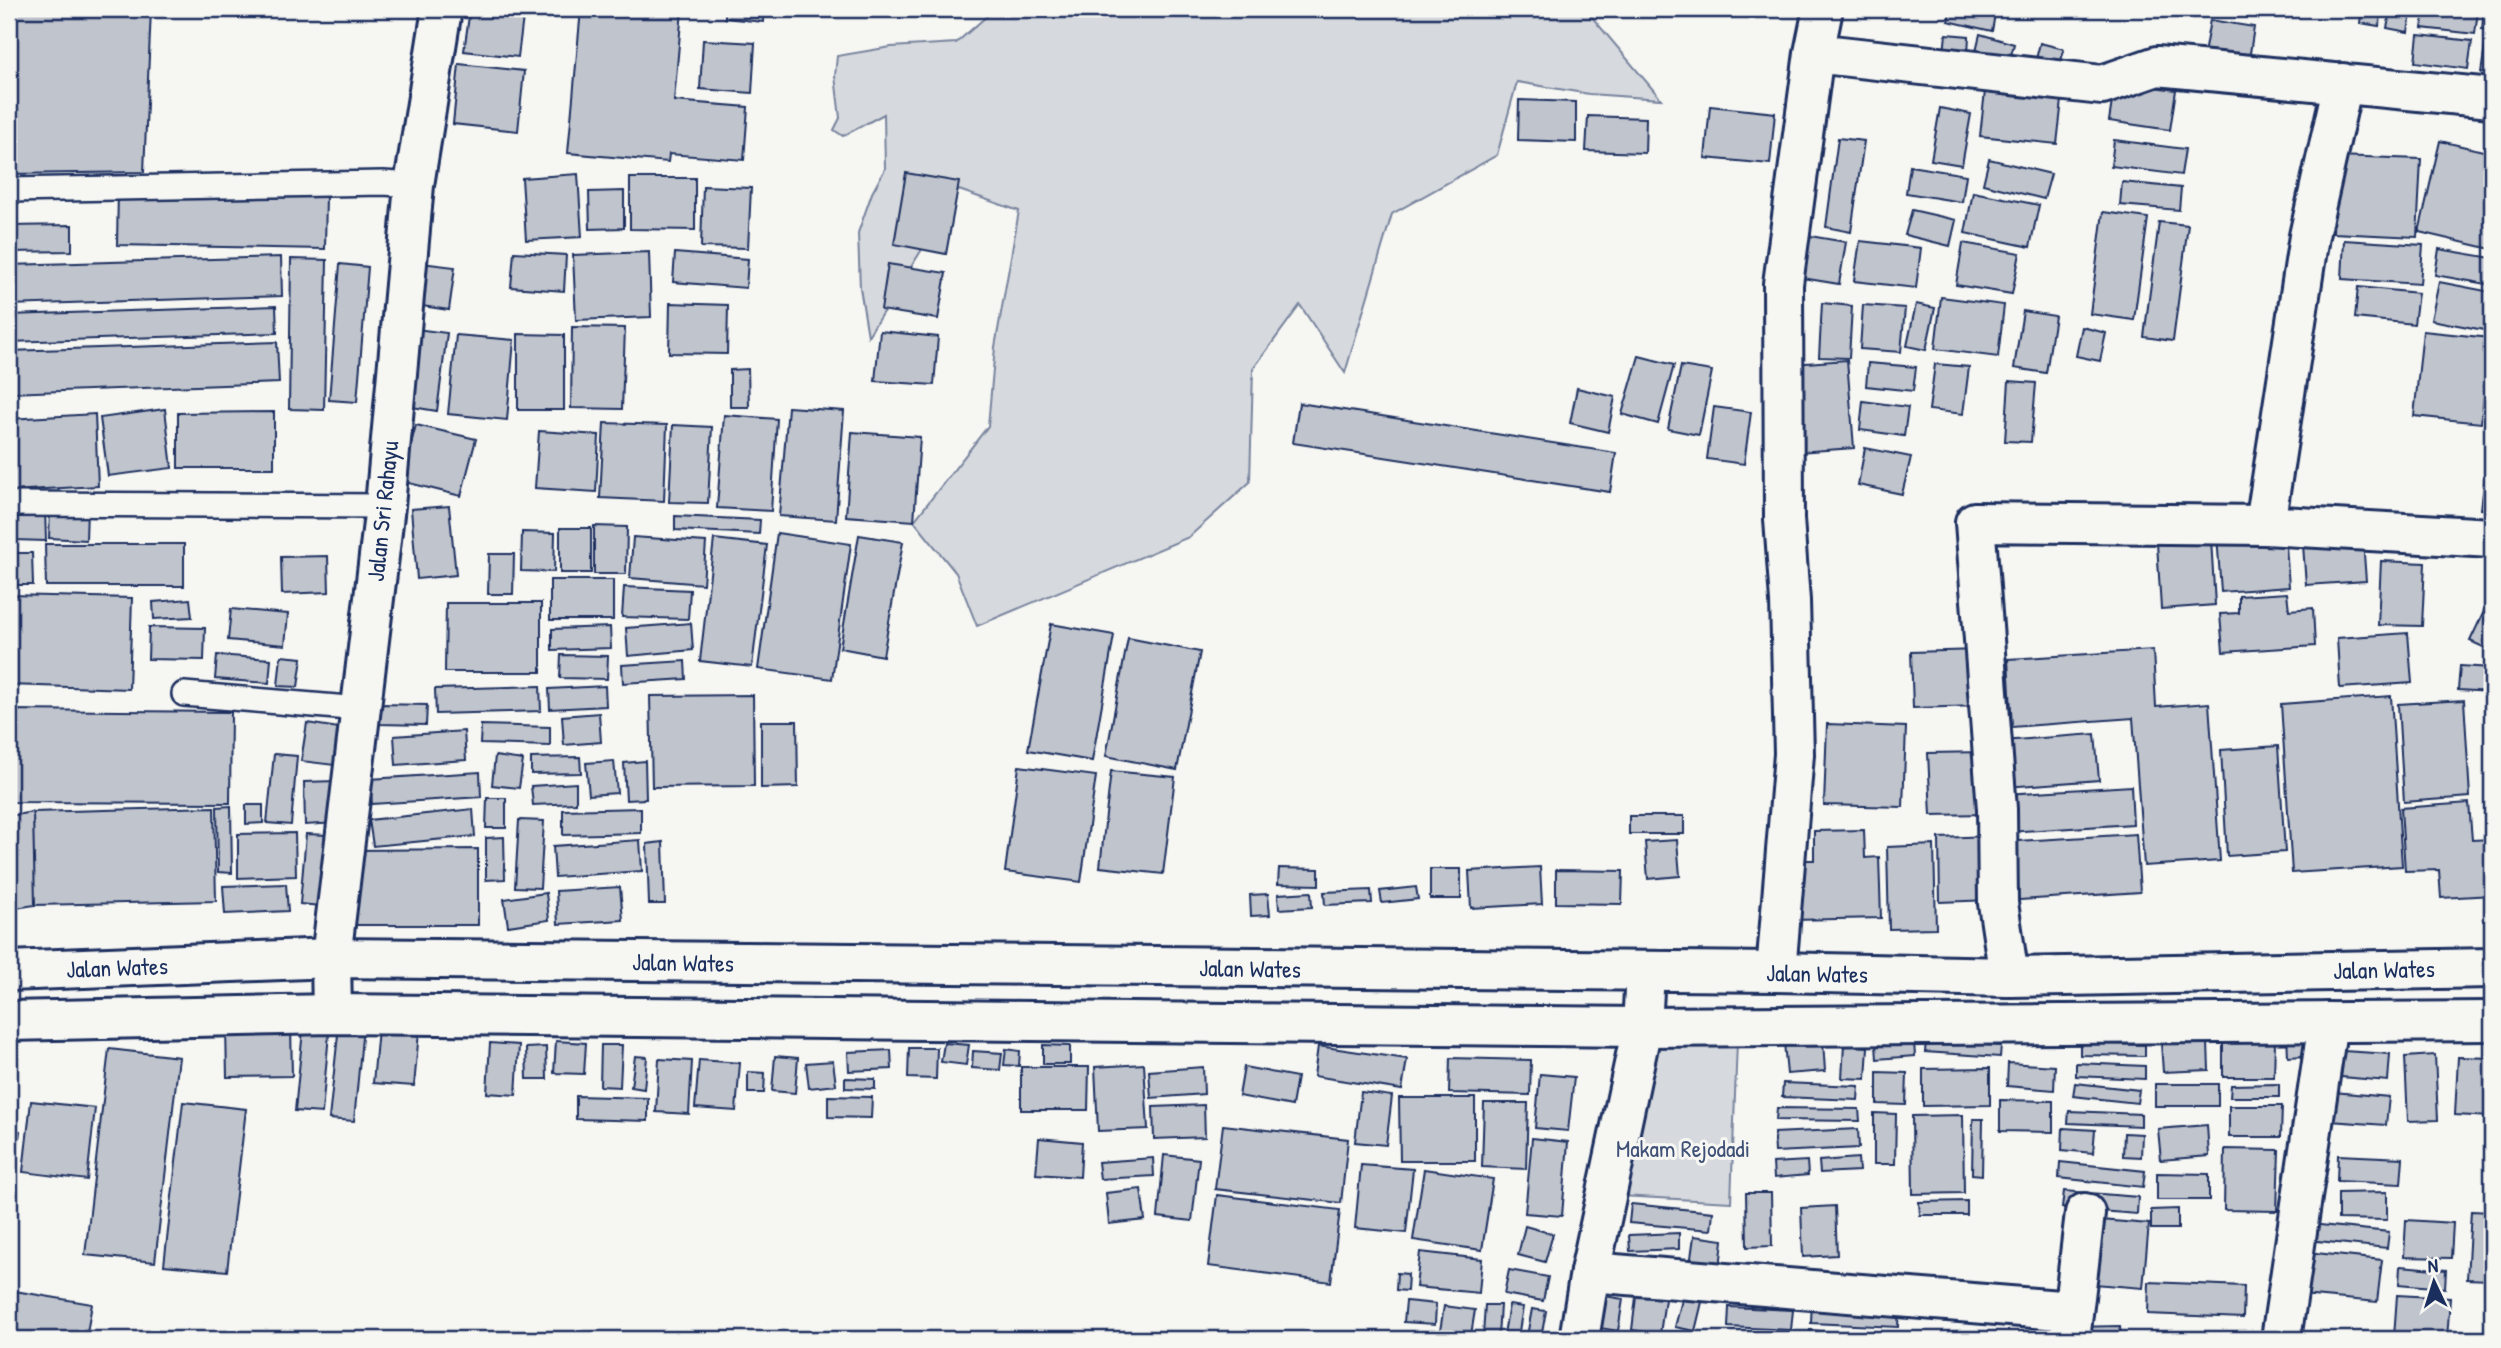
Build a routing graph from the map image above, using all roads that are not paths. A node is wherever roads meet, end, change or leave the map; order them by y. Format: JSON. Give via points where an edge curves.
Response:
{"nodes":[{"id":1,"x":442,"y":9,"type":"edge"},
{"id":2,"x":1823,"y":9,"type":"edge"},
{"id":3,"x":1814,"y":53,"type":"junction"},
{"id":4,"x":2343,"y":83,"type":"junction"},
{"id":5,"x":2492,"y":98,"type":"edge"},
{"id":6,"x":414,"y":185,"type":"junction"},
{"id":7,"x":9,"y":190,"type":"edge"},
{"id":8,"x":9,"y":504,"type":"edge"},
{"id":9,"x":385,"y":506,"type":"junction"},
{"id":10,"x":2265,"y":525,"type":"junction"},
{"id":11,"x":2492,"y":538,"type":"edge"},
{"id":12,"x":184,"y":694,"type":"dead end"},
{"id":13,"x":360,"y":709,"type":"junction"},
{"id":14,"x":331,"y":958,"type":"junction"},
{"id":15,"x":2492,"y":968,"type":"edge"},
{"id":16,"x":9,"y":971,"type":"edge"},
{"id":17,"x":1644,"y":972,"type":"junction"},
{"id":18,"x":1776,"y":972,"type":"junction"},
{"id":19,"x":2009,"y":977,"type":"junction"},
{"id":20,"x":332,"y":1014,"type":"junction"},
{"id":21,"x":9,"y":1021,"type":"edge"},
{"id":22,"x":2492,"y":1021,"type":"edge"},
{"id":23,"x":2328,"y":1022,"type":"junction"},
{"id":24,"x":1642,"y":1027,"type":"junction"},
{"id":25,"x":2085,"y":1213,"type":"dead end"},
{"id":26,"x":1590,"y":1272,"type":"junction"},
{"id":27,"x":2071,"y":1325,"type":"edge"},
{"id":28,"x":1579,"y":1339,"type":"edge"},
{"id":29,"x":2281,"y":1339,"type":"edge"}],
"edges":[{"from":1,"to":6,"type":"street","name":"Jalan Sri Rahayu"},
{"from":2,"to":3,"type":"street"},
{"from":3,"to":4,"type":"street","via":[[2102,85],[2157,66]]},
{"from":3,"to":18,"type":"street","via":[[1783,284],[1784,519],[1794,754]]},
{"from":4,"to":5,"type":"street"},
{"from":4,"to":10,"type":"street","via":[[2309,236]]},
{"from":6,"to":7,"type":"lane"},
{"from":6,"to":9,"type":"street","name":"Jalan Sri Rahayu"},
{"from":8,"to":9,"type":"lane"},
{"from":9,"to":13,"type":"street","name":"Jalan Sri Rahayu"},
{"from":10,"to":11,"type":"street"},
{"from":10,"to":19,"type":"street","via":[[1975,522],[1997,810],[1998,904]]},
{"from":12,"to":13,"type":"lane"},
{"from":13,"to":14,"type":"street","name":"Jalan Sri Rahayu"},
{"from":14,"to":16,"type":"street","name":"Jalan Wates"},
{"from":14,"to":17,"type":"street","name":"Jalan Wates"},
{"from":14,"to":20,"type":"street","name":"Jalan Sri Rahayu"},
{"from":15,"to":19,"type":"street","name":"Jalan Wates"},
{"from":17,"to":18,"type":"street","name":"Jalan Wates"},
{"from":17,"to":24,"type":"street"},
{"from":18,"to":19,"type":"street","name":"Jalan Wates"},
{"from":20,"to":21,"type":"street"},
{"from":20,"to":24,"type":"street"},
{"from":22,"to":23,"type":"street"},
{"from":23,"to":24,"type":"street"},
{"from":23,"to":29,"type":"street"},
{"from":24,"to":26,"type":"street"},
{"from":25,"to":27,"type":"street"},
{"from":26,"to":27,"type":"street"},
{"from":26,"to":28,"type":"street"}]}
